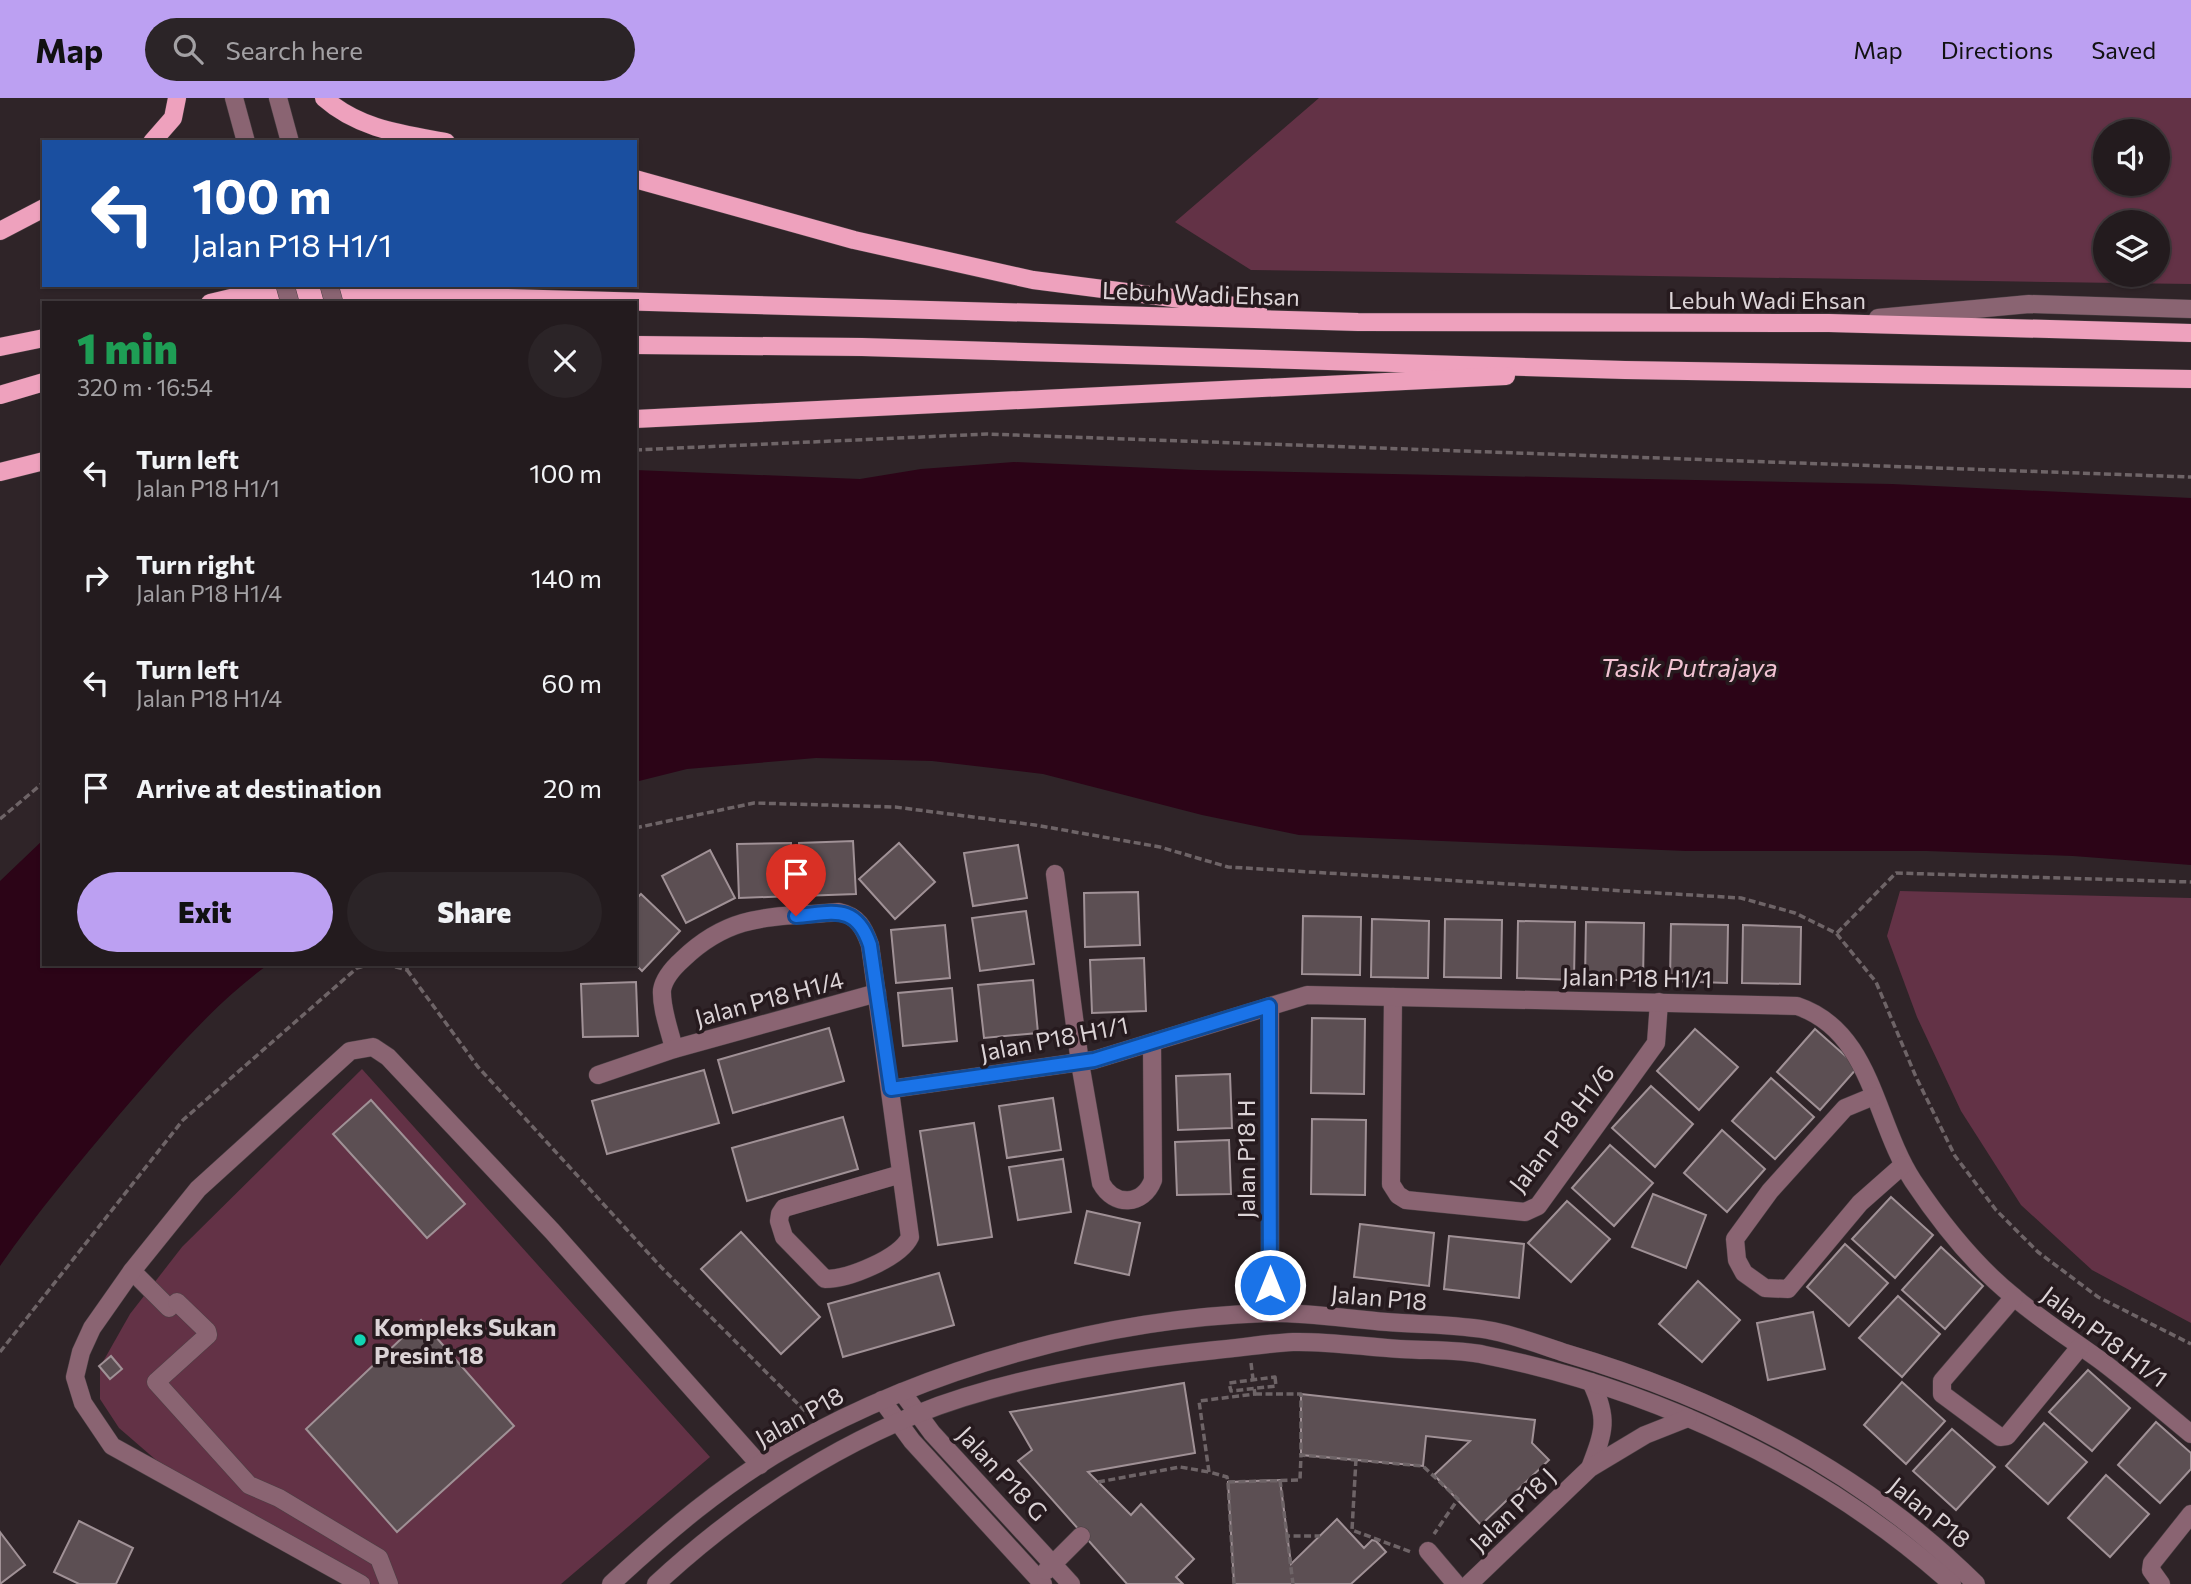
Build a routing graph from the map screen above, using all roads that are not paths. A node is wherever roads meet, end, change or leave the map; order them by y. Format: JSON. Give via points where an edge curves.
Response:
{"nodes":[{"id":1,"x":177,"y":98,"type":"edge"},
{"id":2,"x":234,"y":98,"type":"edge"},
{"id":3,"x":278,"y":98,"type":"edge"},
{"id":4,"x":324,"y":98,"type":"edge"},
{"id":5,"x":154,"y":140,"type":"edge"},
{"id":6,"x":245,"y":140,"type":"edge"},
{"id":7,"x":289,"y":140,"type":"edge"},
{"id":8,"x":436,"y":140,"type":"edge"},
{"id":9,"x":637,"y":180,"type":"edge"},
{"id":10,"x":42,"y":209,"type":"edge"},
{"id":11,"x":0,"y":231,"type":"edge"},
{"id":12,"x":219,"y":301,"type":"edge"},
{"id":13,"x":589,"y":301,"type":"edge"},
{"id":14,"x":637,"y":302,"type":"edge"},
{"id":15,"x":2191,"y":309,"type":"edge"},
{"id":16,"x":1358,"y":322,"type":"junction"},
{"id":17,"x":1829,"y":323,"type":"junction"},
{"id":18,"x":2191,"y":333,"type":"edge"},
{"id":19,"x":42,"y":338,"type":"edge"},
{"id":20,"x":637,"y":345,"type":"edge"},
{"id":21,"x":0,"y":347,"type":"edge"},
{"id":22,"x":1625,"y":370,"type":"junction"},
{"id":23,"x":2086,"y":377,"type":"junction"},
{"id":24,"x":2191,"y":379,"type":"edge"},
{"id":25,"x":42,"y":383,"type":"edge"},
{"id":26,"x":2191,"y":390,"type":"edge"},
{"id":27,"x":0,"y":395,"type":"edge"},
{"id":28,"x":637,"y":419,"type":"edge"},
{"id":29,"x":42,"y":462,"type":"edge"},
{"id":30,"x":0,"y":472,"type":"edge"},
{"id":31,"x":1055,"y":874,"type":"dead end"},
{"id":32,"x":877,"y":993,"type":"junction"},
{"id":33,"x":1393,"y":997,"type":"junction"},
{"id":34,"x":1659,"y":1002,"type":"junction"},
{"id":35,"x":1269,"y":1006,"type":"junction"},
{"id":36,"x":1152,"y":1043,"type":"junction"},
{"id":37,"x":674,"y":1049,"type":"junction"},
{"id":38,"x":1080,"y":1063,"type":"junction"},
{"id":39,"x":598,"y":1075,"type":"dead end"},
{"id":40,"x":891,"y":1089,"type":"junction"},
{"id":41,"x":1874,"y":1096,"type":"junction"},
{"id":42,"x":1903,"y":1165,"type":"junction"},
{"id":43,"x":901,"y":1174,"type":"junction"},
{"id":44,"x":132,"y":1271,"type":"junction"},
{"id":45,"x":2014,"y":1297,"type":"junction"},
{"id":46,"x":1270,"y":1312,"type":"junction"},
{"id":47,"x":2080,"y":1347,"type":"junction"},
{"id":48,"x":1591,"y":1382,"type":"junction"},
{"id":49,"x":902,"y":1392,"type":"junction"},
{"id":50,"x":882,"y":1400,"type":"junction"},
{"id":51,"x":919,"y":1413,"type":"junction"},
{"id":52,"x":1688,"y":1418,"type":"junction"},
{"id":53,"x":898,"y":1423,"type":"junction"},
{"id":54,"x":2191,"y":1434,"type":"edge"},
{"id":55,"x":761,"y":1465,"type":"junction"},
{"id":56,"x":1590,"y":1468,"type":"junction"},
{"id":57,"x":249,"y":1486,"type":"junction"},
{"id":58,"x":236,"y":1513,"type":"junction"},
{"id":59,"x":2191,"y":1514,"type":"edge"},
{"id":60,"x":1082,"y":1536,"type":"dead end"},
{"id":61,"x":1427,"y":1545,"type":"road end"},
{"id":62,"x":1053,"y":1564,"type":"junction"},
{"id":63,"x":1041,"y":1581,"type":"edge"},
{"id":64,"x":361,"y":1584,"type":"edge"},
{"id":65,"x":388,"y":1584,"type":"edge"},
{"id":66,"x":611,"y":1584,"type":"edge"},
{"id":67,"x":656,"y":1584,"type":"edge"},
{"id":68,"x":1071,"y":1584,"type":"edge"},
{"id":69,"x":1456,"y":1584,"type":"edge"},
{"id":70,"x":1469,"y":1584,"type":"edge"},
{"id":71,"x":1952,"y":1584,"type":"edge"},
{"id":72,"x":1976,"y":1584,"type":"edge"},
{"id":73,"x":2161,"y":1584,"type":"edge"}],
"edges":[{"from":1,"to":5,"type":"main road","via":[[173,118]]},
{"from":2,"to":6,"type":"street"},
{"from":3,"to":7,"type":"street"},
{"from":4,"to":8,"type":"main road","via":[[364,125]]},
{"from":9,"to":16,"type":"main road","via":[[854,240],[1032,280]]},
{"from":10,"to":11,"type":"main road"},
{"from":12,"to":13,"type":"main road","name":"Lebuh Wadi Ehsan","via":[[260,292]]},
{"from":14,"to":16,"type":"main road","name":"Lebuh Wadi Ehsan"},
{"from":15,"to":17,"type":"street","via":[[2029,304]]},
{"from":16,"to":17,"type":"main road","name":"Lebuh Wadi Ehsan"},
{"from":17,"to":18,"type":"main road","name":"Lebuh Wadi Ehsan"},
{"from":19,"to":21,"type":"main road"},
{"from":20,"to":22,"type":"main road","via":[[862,347]]},
{"from":22,"to":23,"type":"main road"},
{"from":22,"to":28,"type":"main road"},
{"from":23,"to":24,"type":"main road"},
{"from":23,"to":26,"type":"main road"},
{"from":25,"to":27,"type":"main road"},
{"from":29,"to":30,"type":"main road"},
{"from":31,"to":38,"type":"street"},
{"from":32,"to":37,"type":"street","name":"Jalan P18 H1/4"},
{"from":32,"to":37,"type":"street","name":"Jalan P18 H1/4","via":[[870,945],[851,915],[839,912],[752,920],[718,930],[668,977],[662,993]]},
{"from":32,"to":40,"type":"street","name":"Jalan P18 H1/4"},
{"from":33,"to":34,"type":"street","name":"Jalan P18 H1/1"},
{"from":33,"to":34,"type":"street","name":"Jalan P18 H1/6","via":[[1391,1184],[1406,1200],[1525,1212],[1538,1206],[1656,1043]]},
{"from":33,"to":35,"type":"street","name":"Jalan P18 H1/1","via":[[1307,995]]},
{"from":34,"to":41,"type":"street","name":"Jalan P18 H1/1","via":[[1787,1004],[1820,1014],[1854,1048]]},
{"from":35,"to":36,"type":"street","name":"Jalan P18 H1/1"},
{"from":35,"to":46,"type":"street","name":"Jalan P18 H"},
{"from":36,"to":38,"type":"street","name":"Jalan P18 H1/1"},
{"from":36,"to":38,"type":"street","via":[[1156,1160],[1150,1188],[1137,1199],[1120,1200],[1101,1183]]},
{"from":37,"to":39,"type":"street","name":"Jalan P18 H1/4"},
{"from":38,"to":40,"type":"street","name":"Jalan P18 H1/1"},
{"from":40,"to":43,"type":"street","name":"Jalan P18 H1/4"},
{"from":41,"to":42,"type":"street","name":"Jalan P18 H1/1"},
{"from":41,"to":42,"type":"street","via":[[1845,1108],[1770,1191],[1735,1239],[1744,1273],[1766,1288],[1788,1289],[1860,1203]]},
{"from":42,"to":45,"type":"street","name":"Jalan P18 H1/1","via":[[1939,1219]]},
{"from":43,"to":43,"type":"street","name":"Jalan P18 H1/4","via":[[910,1237],[889,1259],[825,1279],[780,1229],[784,1208]]},
{"from":44,"to":55,"type":"street","via":[[198,1189],[350,1051],[373,1047],[388,1057],[552,1231]]},
{"from":44,"to":57,"type":"street","via":[[207,1331],[208,1335],[156,1382]]},
{"from":44,"to":58,"type":"street","via":[[81,1352],[75,1377],[83,1403],[111,1446]]},
{"from":45,"to":47,"type":"street","name":"Jalan P18 H1/1"},
{"from":45,"to":47,"type":"street","via":[[1942,1381],[1942,1394],[2000,1437],[2007,1436]]},
{"from":46,"to":49,"type":"street","name":"Jalan P18","via":[[1161,1321],[1088,1336],[954,1372]]},
{"from":46,"to":72,"type":"street","name":"Jalan P18","via":[[1491,1331],[1641,1376],[1784,1441],[1860,1487],[1938,1546]]},
{"from":47,"to":54,"type":"street","name":"Jalan P18 H1/1"},
{"from":48,"to":51,"type":"street","name":"Jalan P18","via":[[1482,1354],[1293,1342],[1141,1358],[1040,1379]]},
{"from":48,"to":52,"type":"street","name":"Jalan P18"},
{"from":48,"to":56,"type":"street","name":"Jalan P18 J","via":[[1605,1419]]},
{"from":49,"to":50,"type":"street","name":"Jalan P18"},
{"from":49,"to":51,"type":"street","name":"Jalan P18 G"},
{"from":50,"to":53,"type":"street","name":"Jalan P18 G"},
{"from":50,"to":55,"type":"street","name":"Jalan P18"},
{"from":51,"to":53,"type":"street","name":"Jalan P18"},
{"from":51,"to":62,"type":"street","name":"Jalan P18 G","via":[[932,1433]]},
{"from":52,"to":56,"type":"street","name":"Jalan P18 J","via":[[1645,1436]]},
{"from":52,"to":71,"type":"street","name":"Jalan P18","via":[[1830,1490]]},
{"from":53,"to":63,"type":"street","name":"Jalan P18 G"},
{"from":53,"to":67,"type":"street","name":"Jalan P18","via":[[789,1480],[691,1552]]},
{"from":55,"to":66,"type":"street","name":"Jalan P18","via":[[716,1494]]},
{"from":56,"to":70,"type":"street","name":"Jalan P18 J"},
{"from":57,"to":58,"type":"street"},
{"from":57,"to":65,"type":"street","via":[[279,1498],[379,1558]]},
{"from":58,"to":64,"type":"street"},
{"from":59,"to":73,"type":"street","via":[[2152,1563],[2151,1570]]},
{"from":60,"to":62,"type":"street"},
{"from":61,"to":69,"type":"street"},
{"from":62,"to":63,"type":"street"},
{"from":62,"to":68,"type":"street","name":"Jalan P18 G"}]}
